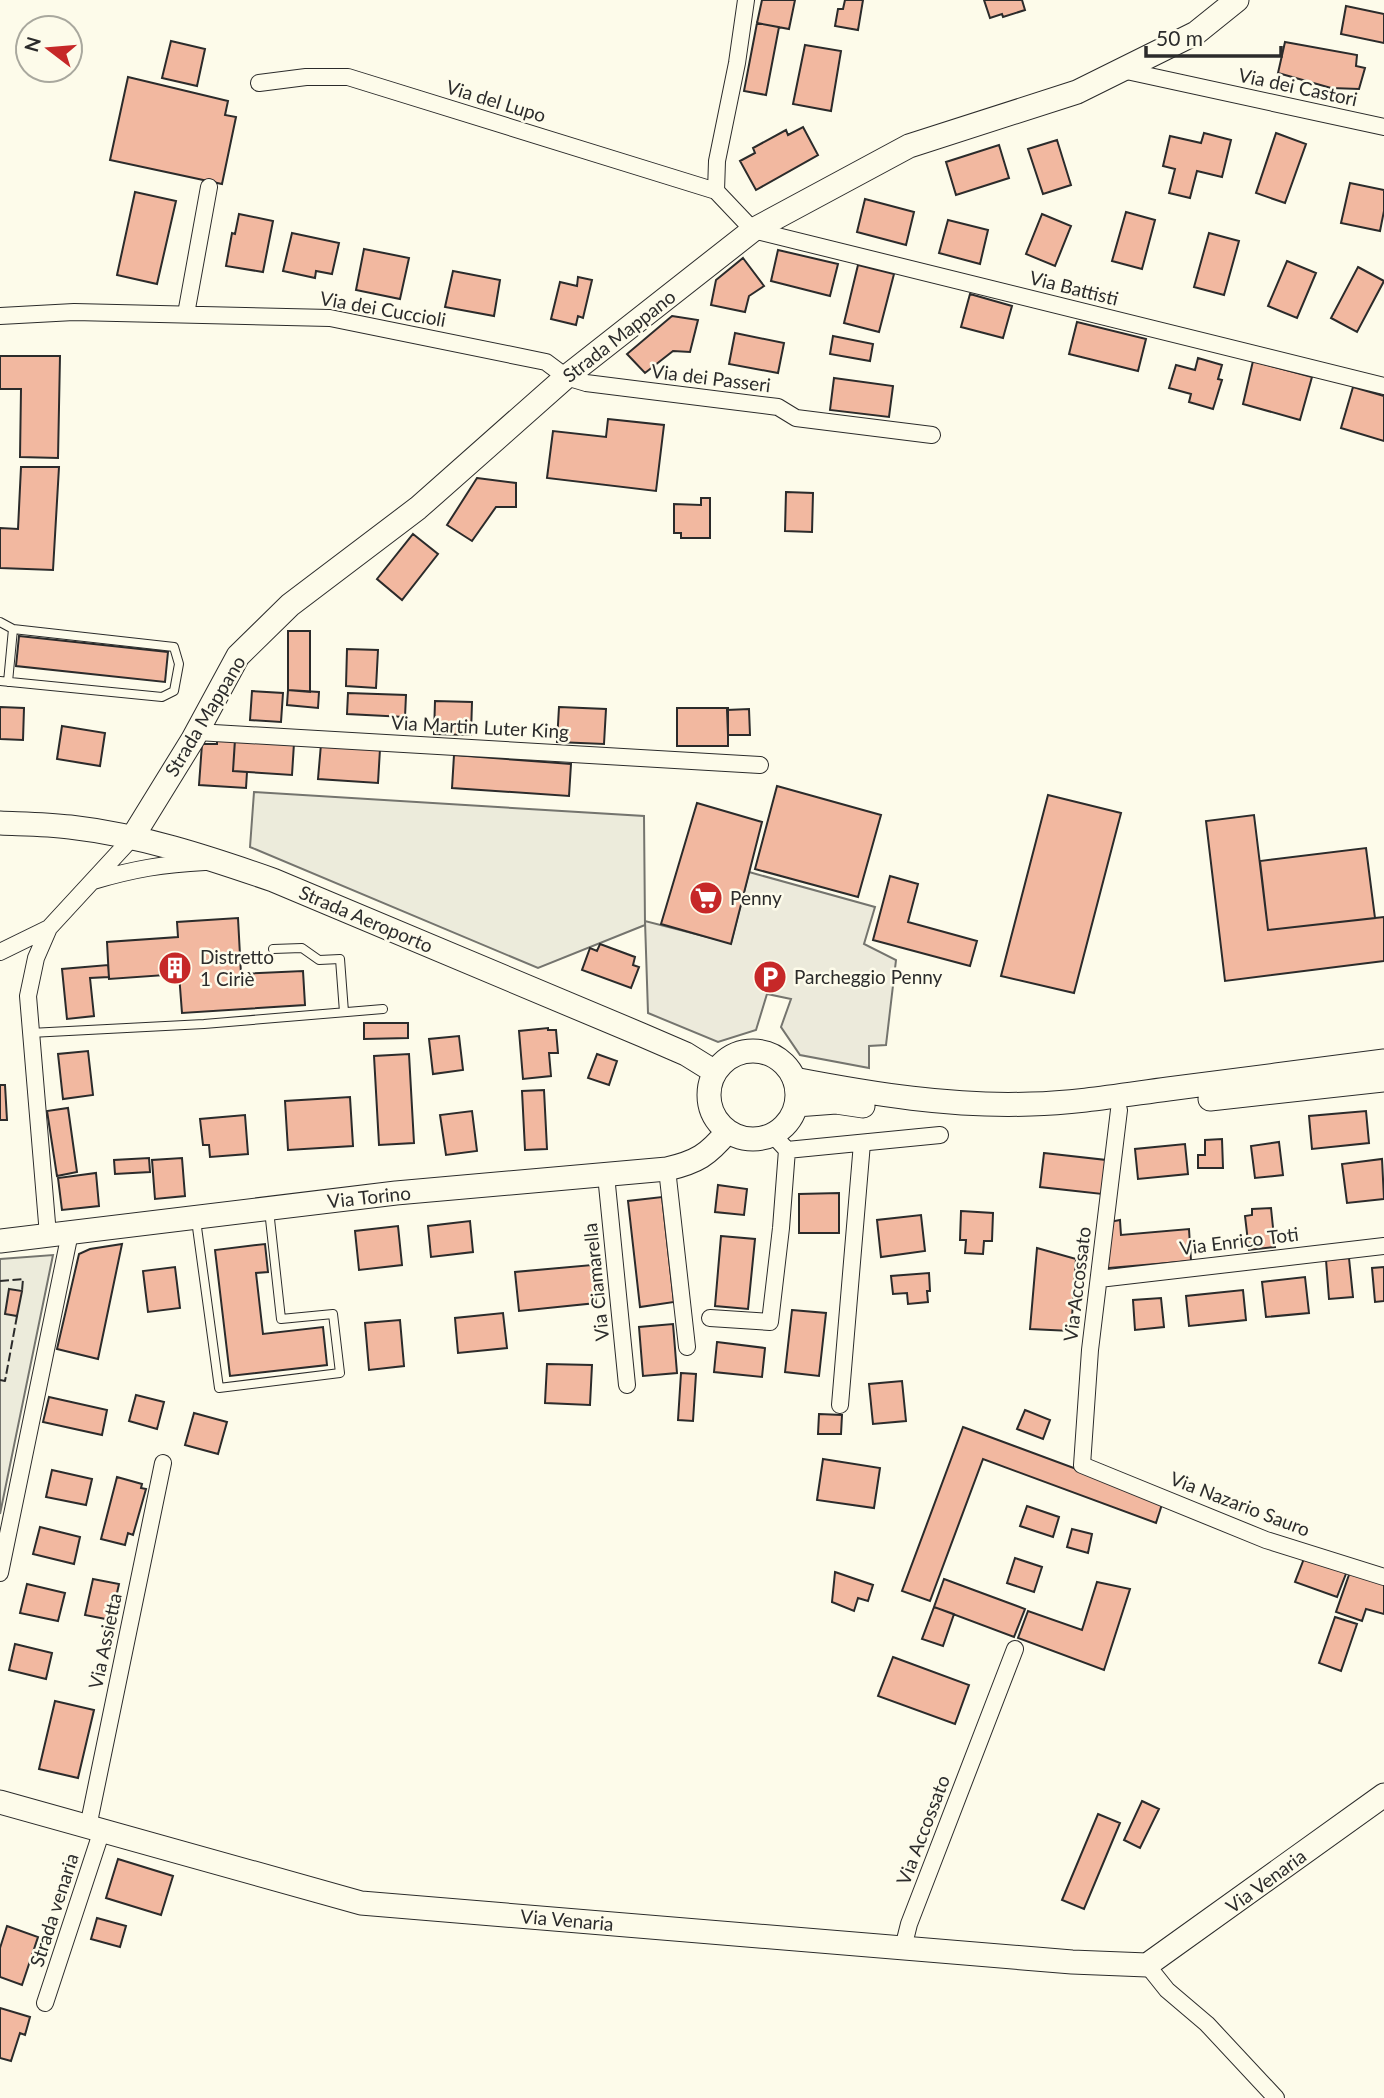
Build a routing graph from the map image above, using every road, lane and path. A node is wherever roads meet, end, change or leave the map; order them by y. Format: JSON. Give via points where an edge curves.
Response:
{"nodes":[{"id":1,"x":746,"y":0,"type":"edge"},
{"id":2,"x":1237,"y":0,"type":"edge"},
{"id":3,"x":1122,"y":70,"type":"junction"},
{"id":4,"x":259,"y":83,"type":"dead end"},
{"id":5,"x":1384,"y":127,"type":"edge"},
{"id":6,"x":209,"y":187,"type":"dead end"},
{"id":7,"x":716,"y":191,"type":"junction"},
{"id":8,"x":753,"y":230,"type":"junction"},
{"id":9,"x":186,"y":314,"type":"junction"},
{"id":10,"x":0,"y":316,"type":"edge"},
{"id":11,"x":566,"y":377,"type":"junction"},
{"id":12,"x":1384,"y":386,"type":"edge"},
{"id":13,"x":933,"y":435,"type":"dead end"},
{"id":14,"x":0,"y":622,"type":"edge"},
{"id":15,"x":13,"y":629,"type":"junction"},
{"id":16,"x":4,"y":681,"type":"edge"},
{"id":17,"x":197,"y":732,"type":"junction"},
{"id":18,"x":761,"y":765,"type":"dead end"},
{"id":19,"x":0,"y":823,"type":"edge"},
{"id":20,"x":132,"y":838,"type":"junction"},
{"id":21,"x":219,"y":861,"type":"junction"},
{"id":22,"x":91,"y":882,"type":"junction"},
{"id":23,"x":48,"y":928,"type":"junction"},
{"id":24,"x":273,"y":949,"type":"dead end"},
{"id":25,"x":0,"y":952,"type":"edge"},
{"id":26,"x":383,"y":1009,"type":"dead end"},
{"id":27,"x":344,"y":1012,"type":"junction"},
{"id":28,"x":30,"y":1032,"type":"junction"},
{"id":29,"x":1384,"y":1061,"type":"edge"},
{"id":30,"x":715,"y":1072,"type":"junction"},
{"id":31,"x":794,"y":1079,"type":"junction"},
{"id":32,"x":1384,"y":1080,"type":"edge"},
{"id":33,"x":796,"y":1105,"type":"junction"},
{"id":34,"x":1119,"y":1110,"type":"junction"},
{"id":35,"x":727,"y":1132,"type":"junction"},
{"id":36,"x":940,"y":1135,"type":"dead end"},
{"id":37,"x":780,"y":1142,"type":"junction"},
{"id":38,"x":862,"y":1143,"type":"junction"},
{"id":39,"x":667,"y":1169,"type":"junction"},
{"id":40,"x":606,"y":1175,"type":"junction"},
{"id":41,"x":269,"y":1208,"type":"junction"},
{"id":42,"x":195,"y":1217,"type":"junction"},
{"id":43,"x":59,"y":1234,"type":"junction"},
{"id":44,"x":0,"y":1241,"type":"edge"},
{"id":45,"x":1384,"y":1246,"type":"edge"},
{"id":46,"x":1099,"y":1279,"type":"junction"},
{"id":47,"x":710,"y":1318,"type":"dead end"},
{"id":48,"x":687,"y":1346,"type":"dead end"},
{"id":49,"x":627,"y":1385,"type":"dead end"},
{"id":50,"x":840,"y":1405,"type":"dead end"},
{"id":51,"x":163,"y":1463,"type":"dead end"},
{"id":52,"x":1082,"y":1465,"type":"joint"},
{"id":53,"x":0,"y":1573,"type":"edge"},
{"id":54,"x":1384,"y":1577,"type":"edge"},
{"id":55,"x":1016,"y":1649,"type":"dead end"},
{"id":56,"x":1384,"y":1796,"type":"edge"},
{"id":57,"x":0,"y":1802,"type":"edge"},
{"id":58,"x":95,"y":1829,"type":"junction"},
{"id":59,"x":904,"y":1948,"type":"junction"},
{"id":60,"x":1147,"y":1965,"type":"junction"},
{"id":61,"x":45,"y":2003,"type":"dead end"},
{"id":62,"x":1276,"y":2098,"type":"edge"}],
"edges":[{"from":1,"to":7,"type":"street","via":[[717,161]]},
{"from":2,"to":3,"type":"street","name":"Strada Mappano","via":[[1196,33]]},
{"from":3,"to":5,"type":"street","name":"Via dei Castori"},
{"from":3,"to":8,"type":"street","name":"Strada Mappano","via":[[1077,92],[909,146]]},
{"from":4,"to":7,"type":"street","name":"Via del Lupo","via":[[348,77]]},
{"from":6,"to":9,"type":"street"},
{"from":7,"to":8,"type":"street","name":"Via del Lupo"},
{"from":8,"to":11,"type":"street","name":"Strada Mappano"},
{"from":8,"to":12,"type":"street","name":"Via Battisti"},
{"from":9,"to":10,"type":"street","name":"Via dei Cuccioli"},
{"from":9,"to":11,"type":"street","name":"Via dei Cuccioli","via":[[330,318],[546,362]]},
{"from":11,"to":13,"type":"street","name":"Via dei Passeri","via":[[778,407],[796,418]]},
{"from":11,"to":17,"type":"street","name":"Strada Mappano","via":[[418,508],[290,605],[238,656]]},
{"from":14,"to":15,"type":"lane"},
{"from":15,"to":16,"type":"lane"},
{"from":15,"to":16,"type":"lane","via":[[174,647],[179,664],[174,691],[162,696]]},
{"from":17,"to":18,"type":"street","name":"Via Martin Luter King"},
{"from":17,"to":20,"type":"street","name":"Strada Mappano"},
{"from":19,"to":20,"type":"street","name":"Strada Aeroporto","via":[[69,826]]},
{"from":20,"to":21,"type":"street","name":"Strada Aeroporto"},
{"from":20,"to":22,"type":"street"},
{"from":21,"to":22,"type":"street","via":[[131,869]]},
{"from":21,"to":30,"type":"street","name":"Strada Aeroporto","via":[[642,1035]]},
{"from":22,"to":23,"type":"street"},
{"from":23,"to":25,"type":"street"},
{"from":23,"to":28,"type":"street","via":[[28,996]]},
{"from":24,"to":27,"type":"lane","via":[[302,948],[319,960],[340,959]]},
{"from":26,"to":27,"type":"lane"},
{"from":27,"to":28,"type":"lane"},
{"from":28,"to":43,"type":"street"},
{"from":29,"to":31,"type":"street","via":[[1032,1104],[933,1100]]},
{"from":30,"to":31,"type":"street","via":[[734,1054],[760,1051],[781,1060]]},
{"from":30,"to":35,"type":"street","via":[[708,1098],[711,1111]]},
{"from":31,"to":33,"type":"street"},
{"from":32,"to":34,"type":"street"},
{"from":33,"to":34,"type":"street","via":[[836,1102],[996,1120]]},
{"from":33,"to":37,"type":"street"},
{"from":34,"to":46,"type":"street","name":"Via Accossato"},
{"from":35,"to":37,"type":"street","via":[[742,1139]]},
{"from":35,"to":39,"type":"street","name":"Via Torino","via":[[693,1163]]},
{"from":36,"to":38,"type":"street"},
{"from":37,"to":38,"type":"street"},
{"from":37,"to":47,"type":"street","via":[[781,1228],[770,1322]]},
{"from":38,"to":50,"type":"street"},
{"from":39,"to":40,"type":"street","name":"Via Torino"},
{"from":39,"to":48,"type":"street"},
{"from":40,"to":41,"type":"street","name":"Via Torino"},
{"from":40,"to":49,"type":"street","name":"Via Ciamarella"},
{"from":41,"to":42,"type":"street","name":"Via Torino"},
{"from":41,"to":42,"type":"lane","via":[[281,1319],[333,1314],[340,1373],[219,1388]]},
{"from":42,"to":43,"type":"street","name":"Via Torino"},
{"from":43,"to":44,"type":"street","name":"Via Torino"},
{"from":43,"to":53,"type":"street"},
{"from":45,"to":46,"type":"street","name":"Via Enrico Toti"},
{"from":46,"to":52,"type":"street","name":"Via Accossato"},
{"from":51,"to":58,"type":"street","name":"Via Assietta"},
{"from":52,"to":54,"type":"street","name":"Via Nazario Sauro","via":[[1266,1540]]},
{"from":55,"to":59,"type":"street","name":"Via Accossato","via":[[909,1924]]},
{"from":56,"to":60,"type":"street","name":"Via Venaria"},
{"from":57,"to":58,"type":"street","name":"Via Venaria"},
{"from":58,"to":59,"type":"street","name":"Via Venaria","via":[[361,1903]]},
{"from":58,"to":61,"type":"street","name":"Strada venaria"},
{"from":59,"to":60,"type":"street","name":"Via Venaria"},
{"from":60,"to":62,"type":"street"}]}
